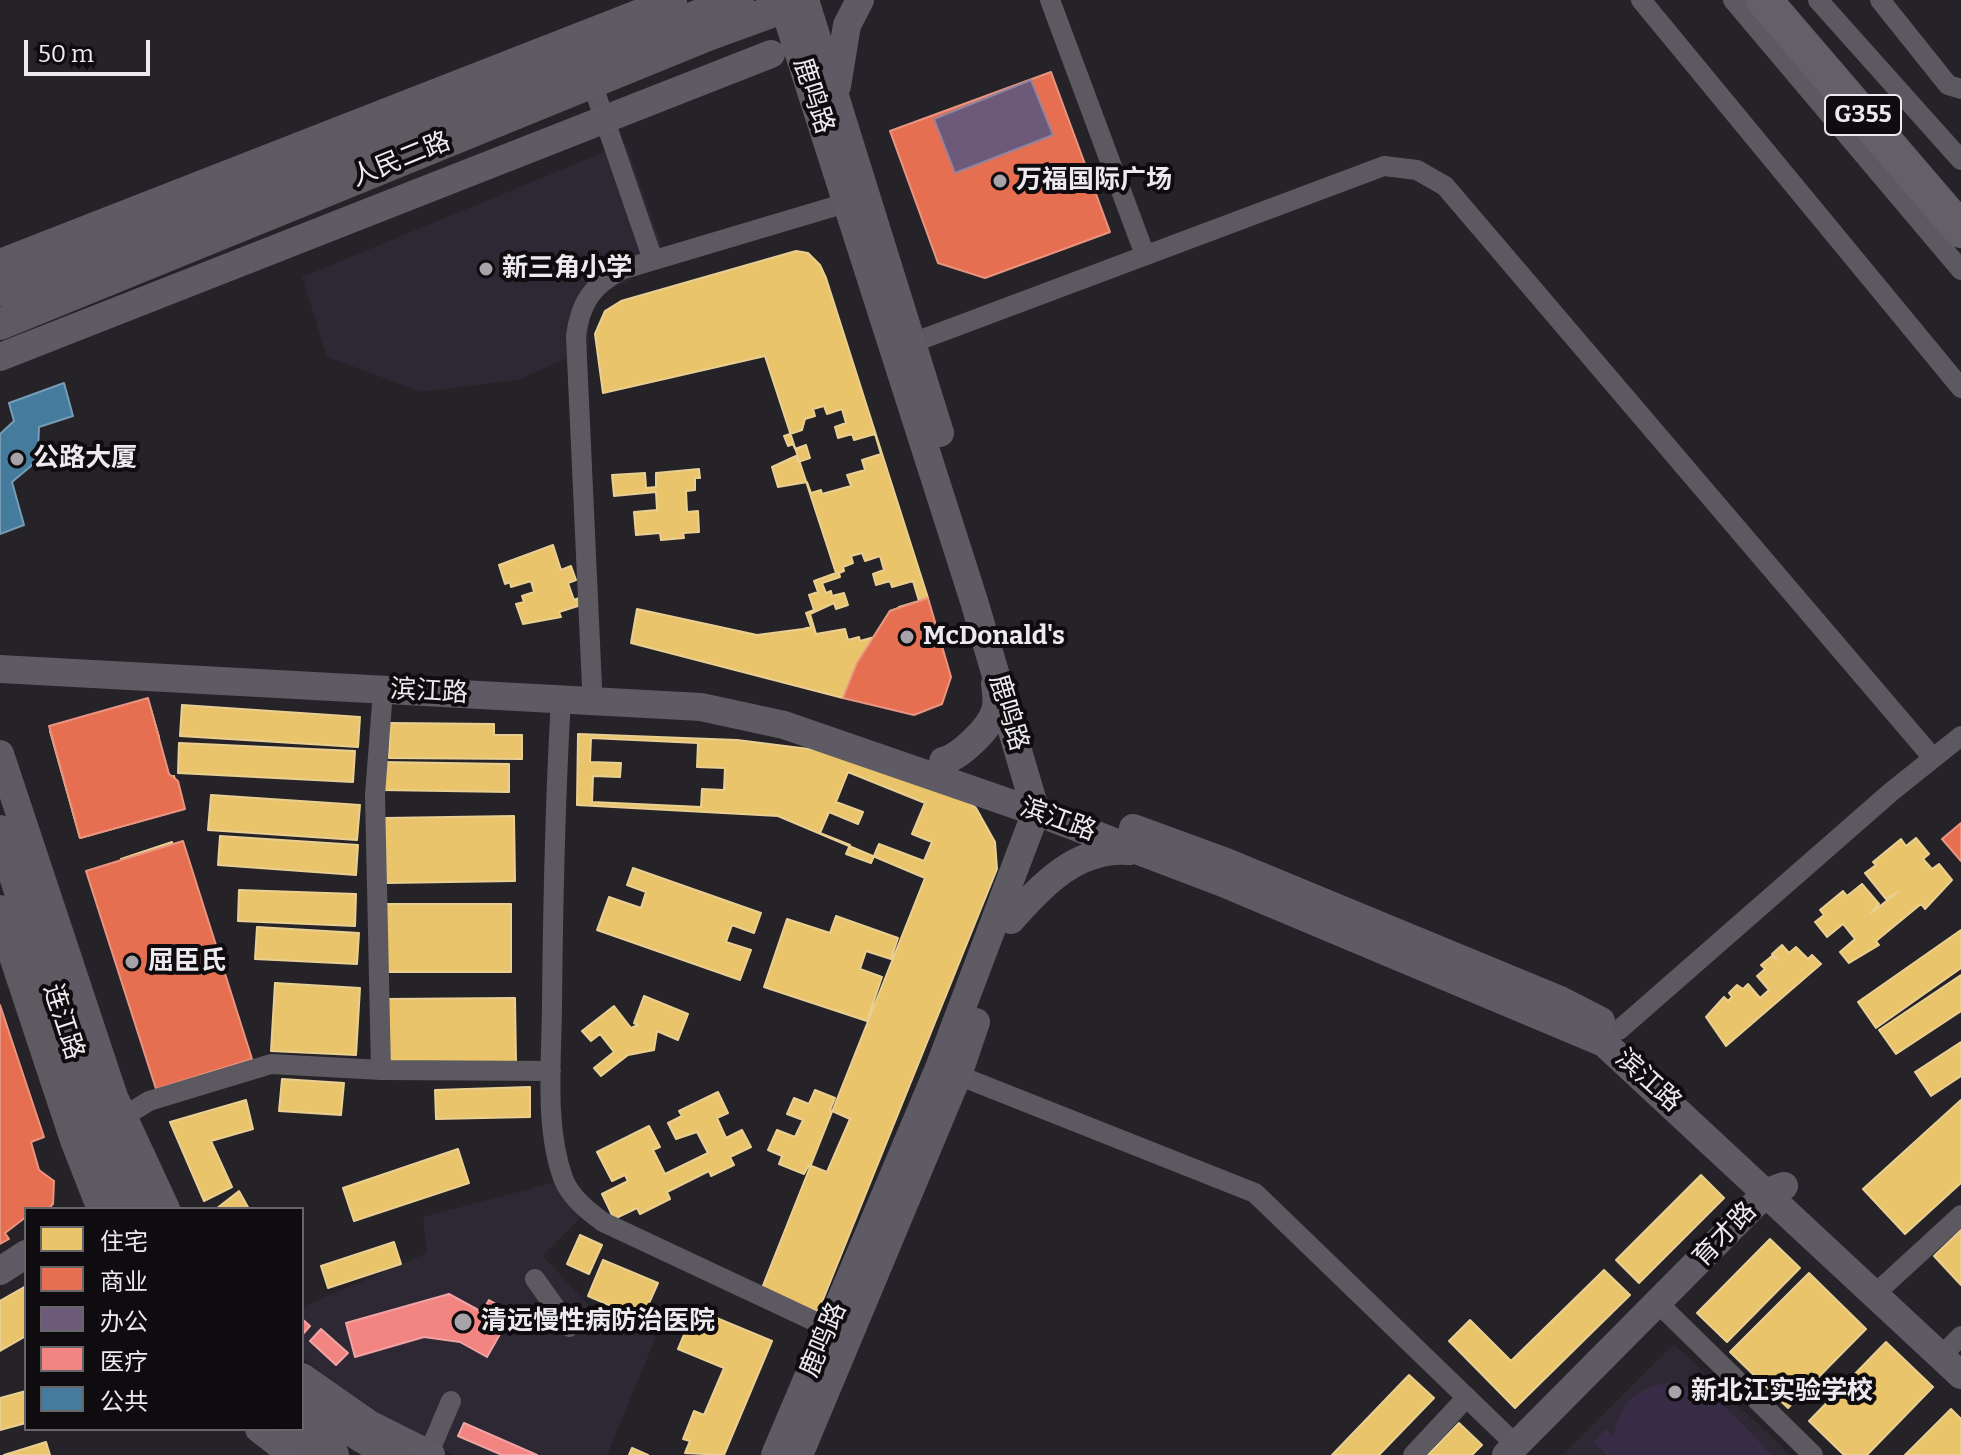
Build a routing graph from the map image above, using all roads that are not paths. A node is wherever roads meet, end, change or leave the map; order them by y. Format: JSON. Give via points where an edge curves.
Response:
{"nodes":[{"id":1,"x":673,"y":0,"type":"edge"},
{"id":2,"x":738,"y":0,"type":"edge"},
{"id":3,"x":860,"y":0,"type":"edge"},
{"id":4,"x":885,"y":0,"type":"edge"},
{"id":5,"x":1050,"y":0,"type":"edge"},
{"id":6,"x":1641,"y":0,"type":"edge"},
{"id":7,"x":1733,"y":0,"type":"edge"},
{"id":8,"x":1764,"y":0,"type":"edge"},
{"id":9,"x":1792,"y":0,"type":"edge"},
{"id":10,"x":1818,"y":0,"type":"edge"},
{"id":11,"x":1880,"y":0,"type":"edge"},
{"id":12,"x":795,"y":2,"type":"edge"},
{"id":13,"x":847,"y":25,"type":"junction"},
{"id":14,"x":708,"y":35,"type":"junction"},
{"id":15,"x":771,"y":54,"type":"junction"},
{"id":16,"x":592,"y":83,"type":"junction"},
{"id":17,"x":1961,"y":89,"type":"edge"},
{"id":18,"x":825,"y":97,"type":"junction"},
{"id":19,"x":606,"y":119,"type":"junction"},
{"id":20,"x":1961,"y":160,"type":"edge"},
{"id":21,"x":1961,"y":195,"type":"edge"},
{"id":22,"x":846,"y":203,"type":"junction"},
{"id":23,"x":1961,"y":230,"type":"edge"},
{"id":24,"x":1145,"y":255,"type":"junction"},
{"id":25,"x":653,"y":260,"type":"junction"},
{"id":26,"x":0,"y":263,"type":"edge"},
{"id":27,"x":1961,"y":270,"type":"edge"},
{"id":28,"x":0,"y":290,"type":"edge"},
{"id":29,"x":0,"y":324,"type":"edge"},
{"id":30,"x":912,"y":343,"type":"junction"},
{"id":31,"x":0,"y":357,"type":"edge"},
{"id":32,"x":1961,"y":388,"type":"edge"},
{"id":33,"x":0,"y":651,"type":"edge"},
{"id":34,"x":994,"y":667,"type":"junction"},
{"id":35,"x":0,"y":669,"type":"edge"},
{"id":36,"x":592,"y":687,"type":"junction"},
{"id":37,"x":383,"y":690,"type":"junction"},
{"id":38,"x":561,"y":699,"type":"junction"},
{"id":39,"x":1961,"y":736,"type":"edge"},
{"id":40,"x":0,"y":754,"type":"edge"},
{"id":41,"x":1933,"y":758,"type":"junction"},
{"id":42,"x":943,"y":761,"type":"junction"},
{"id":43,"x":1044,"y":805,"type":"junction"},
{"id":44,"x":0,"y":831,"type":"edge"},
{"id":45,"x":1143,"y":852,"type":"junction"},
{"id":46,"x":0,"y":911,"type":"edge"},
{"id":47,"x":1011,"y":920,"type":"junction"},
{"id":48,"x":0,"y":951,"type":"edge"},
{"id":49,"x":1619,"y":1030,"type":"junction"},
{"id":50,"x":381,"y":1070,"type":"junction"},
{"id":51,"x":551,"y":1071,"type":"junction"},
{"id":52,"x":948,"y":1071,"type":"junction"},
{"id":53,"x":66,"y":1112,"type":"junction"},
{"id":54,"x":111,"y":1125,"type":"junction"},
{"id":55,"x":1776,"y":1193,"type":"junction"},
{"id":56,"x":102,"y":1207,"type":"edge"},
{"id":57,"x":134,"y":1207,"type":"edge"},
{"id":58,"x":165,"y":1207,"type":"edge"},
{"id":59,"x":1961,"y":1215,"type":"edge"},
{"id":60,"x":24,"y":1255,"type":"edge"},
{"id":61,"x":0,"y":1271,"type":"edge"},
{"id":62,"x":535,"y":1279,"type":"dead end"},
{"id":63,"x":1882,"y":1287,"type":"junction"},
{"id":64,"x":1664,"y":1309,"type":"junction"},
{"id":65,"x":569,"y":1327,"type":"dead end"},
{"id":66,"x":829,"y":1328,"type":"junction"},
{"id":67,"x":1956,"y":1352,"type":"edge"},
{"id":68,"x":304,"y":1378,"type":"edge"},
{"id":69,"x":1467,"y":1397,"type":"junction"},
{"id":70,"x":451,"y":1401,"type":"dead end"},
{"id":71,"x":304,"y":1402,"type":"edge"},
{"id":72,"x":262,"y":1431,"type":"edge"},
{"id":73,"x":297,"y":1431,"type":"edge"},
{"id":74,"x":1516,"y":1452,"type":"edge"},
{"id":75,"x":293,"y":1455,"type":"edge"},
{"id":76,"x":333,"y":1455,"type":"edge"},
{"id":77,"x":393,"y":1455,"type":"edge"},
{"id":78,"x":429,"y":1455,"type":"edge"},
{"id":79,"x":775,"y":1455,"type":"edge"},
{"id":80,"x":799,"y":1455,"type":"edge"},
{"id":81,"x":1413,"y":1455,"type":"edge"},
{"id":82,"x":1813,"y":1455,"type":"edge"}],
"edges":[{"from":1,"to":26,"type":"street","name":"人民二路"},
{"from":2,"to":28,"type":"main road","name":"人民二路"},
{"from":3,"to":13,"type":"street"},
{"from":4,"to":13,"type":"street"},
{"from":5,"to":24,"type":"street"},
{"from":6,"to":32,"type":"street"},
{"from":7,"to":27,"type":"street"},
{"from":8,"to":23,"type":"highway","number":"G355"},
{"from":9,"to":21,"type":"highway","number":"G355"},
{"from":10,"to":20,"type":"street"},
{"from":11,"to":17,"type":"street","via":[[1948,85]]},
{"from":12,"to":14,"type":"main road","name":"人民二路"},
{"from":12,"to":18,"type":"street","name":"鹿鸣路"},
{"from":13,"to":18,"type":"street"},
{"from":14,"to":15,"type":"street","via":[[733,37]]},
{"from":14,"to":16,"type":"main road","name":"人民二路"},
{"from":15,"to":18,"type":"street"},
{"from":15,"to":19,"type":"street","name":"人民二路"},
{"from":16,"to":19,"type":"street"},
{"from":16,"to":29,"type":"main road","name":"人民二路"},
{"from":18,"to":22,"type":"street","name":"鹿鸣路"},
{"from":18,"to":30,"type":"street","name":"鹿鸣路"},
{"from":19,"to":25,"type":"street"},
{"from":19,"to":31,"type":"street","name":"人民二路"},
{"from":22,"to":25,"type":"street"},
{"from":22,"to":34,"type":"street","name":"鹿鸣路"},
{"from":24,"to":30,"type":"street"},
{"from":24,"to":41,"type":"street","via":[[1384,166],[1417,170],[1445,186]]},
{"from":25,"to":36,"type":"street","via":[[621,270],[592,290],[576,336]]},
{"from":30,"to":43,"type":"street","name":"鹿鸣路"},
{"from":33,"to":36,"type":"street","name":"滨江路"},
{"from":34,"to":42,"type":"street","via":[[993,715],[957,755]]},
{"from":34,"to":43,"type":"street","name":"鹿鸣路"},
{"from":35,"to":37,"type":"street","name":"滨江路"},
{"from":36,"to":42,"type":"street","name":"滨江路","via":[[743,700]]},
{"from":37,"to":38,"type":"street","name":"滨江路"},
{"from":37,"to":50,"type":"street","via":[[375,795]]},
{"from":38,"to":43,"type":"street","name":"滨江路","via":[[745,714]]},
{"from":38,"to":51,"type":"street"},
{"from":39,"to":41,"type":"street"},
{"from":40,"to":54,"type":"street"},
{"from":41,"to":49,"type":"street"},
{"from":42,"to":43,"type":"street","name":"滨江路"},
{"from":43,"to":45,"type":"street","name":"滨江路"},
{"from":43,"to":47,"type":"street","name":"鹿鸣路"},
{"from":43,"to":49,"type":"street","name":"滨江路","via":[[1226,862],[1560,1000]]},
{"from":43,"to":52,"type":"street","name":"鹿鸣路"},
{"from":44,"to":54,"type":"main road","name":"连江路"},
{"from":45,"to":47,"type":"street","via":[[1106,851],[1072,864]]},
{"from":45,"to":55,"type":"street","name":"滨江路","via":[[1604,1043]]},
{"from":46,"to":53,"type":"main road","name":"连江路"},
{"from":47,"to":52,"type":"street","name":"鹿鸣路"},
{"from":48,"to":53,"type":"street","via":[[50,1101]]},
{"from":49,"to":55,"type":"street","name":"滨江路"},
{"from":50,"to":51,"type":"street"},
{"from":50,"to":54,"type":"street","via":[[271,1064],[149,1101]]},
{"from":51,"to":66,"type":"street","via":[[561,1168],[584,1206],[618,1230]]},
{"from":52,"to":66,"type":"street","name":"鹿鸣路"},
{"from":52,"to":69,"type":"street","via":[[1255,1193]]},
{"from":52,"to":80,"type":"street","name":"鹿鸣路"},
{"from":53,"to":56,"type":"main road","name":"连江路"},
{"from":54,"to":57,"type":"main road","name":"连江路"},
{"from":54,"to":58,"type":"street"},
{"from":55,"to":63,"type":"street","name":"滨江路"},
{"from":55,"to":64,"type":"street","name":"育才路"},
{"from":59,"to":63,"type":"street"},
{"from":60,"to":61,"type":"street"},
{"from":62,"to":65,"type":"street"},
{"from":63,"to":67,"type":"street","name":"滨江路"},
{"from":64,"to":74,"type":"street","name":"育才路"},
{"from":64,"to":82,"type":"street"},
{"from":66,"to":79,"type":"street","name":"鹿鸣路"},
{"from":68,"to":78,"type":"street","via":[[369,1424]]},
{"from":69,"to":74,"type":"street"},
{"from":69,"to":81,"type":"street"},
{"from":70,"to":78,"type":"street"},
{"from":71,"to":77,"type":"main road"},
{"from":72,"to":75,"type":"street"},
{"from":73,"to":76,"type":"main road"}]}
